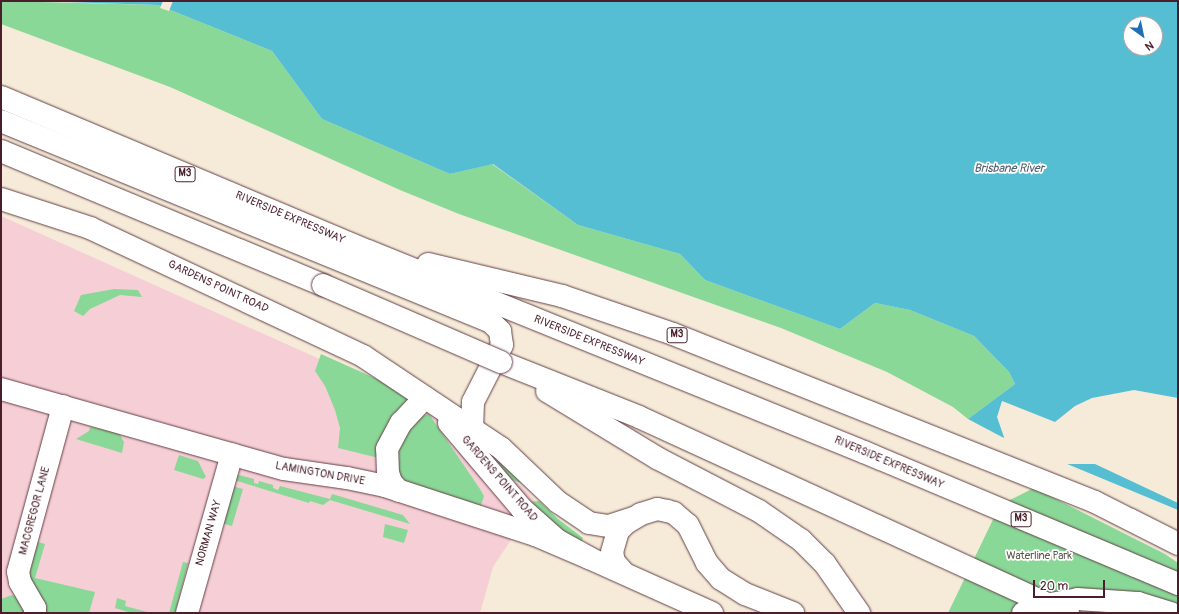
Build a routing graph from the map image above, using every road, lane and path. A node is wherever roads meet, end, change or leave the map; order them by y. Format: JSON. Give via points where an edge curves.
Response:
{"nodes":[{"id":1,"x":1,"y":97,"type":"edge"},
{"id":2,"x":1,"y":121,"type":"edge"},
{"id":3,"x":1,"y":151,"type":"edge"},
{"id":4,"x":1,"y":199,"type":"edge"},
{"id":5,"x":368,"y":251,"type":"junction"},
{"id":6,"x":501,"y":362,"type":"junction"},
{"id":7,"x":1,"y":389,"type":"edge"},
{"id":8,"x":424,"y":397,"type":"junction"},
{"id":9,"x":62,"y":406,"type":"junction"},
{"id":10,"x":472,"y":429,"type":"junction"},
{"id":11,"x":232,"y":454,"type":"junction"},
{"id":12,"x":399,"y":491,"type":"junction"},
{"id":13,"x":633,"y":518,"type":"junction"},
{"id":14,"x":1178,"y":544,"type":"edge"},
{"id":15,"x":589,"y":558,"type":"junction"},
{"id":16,"x":624,"y":574,"type":"junction"},
{"id":17,"x":1178,"y":584,"type":"edge"},
{"id":18,"x":35,"y":613,"type":"edge"},
{"id":19,"x":187,"y":613,"type":"edge"},
{"id":20,"x":712,"y":613,"type":"edge"},
{"id":21,"x":793,"y":613,"type":"edge"},
{"id":22,"x":859,"y":613,"type":"edge"},
{"id":23,"x":1023,"y":613,"type":"edge"},
{"id":24,"x":1068,"y":613,"type":"edge"},
{"id":25,"x":1171,"y":613,"type":"edge"}],
"edges":[{"from":1,"to":5,"type":"main road","name":"RIVERSIDE EXPRESSWAY","number":"M3"},
{"from":2,"to":10,"type":"main road","name":"GARDENS POINT ROAD","via":[[490,322],[500,331],[502,345],[472,408]]},
{"from":3,"to":6,"type":"main road","bridge":true},
{"from":4,"to":8,"type":"main road","name":"GARDENS POINT ROAD","via":[[90,228],[356,353]]},
{"from":5,"to":14,"type":"main road","number":"M3","via":[[562,296],[673,334],[1095,502]]},
{"from":5,"to":17,"type":"main road","name":"RIVERSIDE EXPRESSWAY","number":"M3","via":[[864,452]]},
{"from":6,"to":22,"type":"main road","via":[[633,444],[735,497],[801,540],[825,564]]},
{"from":6,"to":24,"type":"main road","via":[[640,417]]},
{"from":7,"to":9,"type":"main road","name":"LAMINGTON DRIVE"},
{"from":8,"to":10,"type":"main road","name":"GARDENS POINT ROAD"},
{"from":8,"to":12,"type":"main road","via":[[401,423],[387,449],[388,473],[391,482]]},
{"from":8,"to":15,"type":"main road","name":"GARDENS POINT ROAD","via":[[522,509],[548,533]]},
{"from":9,"to":11,"type":"main road","name":"LAMINGTON DRIVE"},
{"from":9,"to":18,"type":"main road","name":"MACGREGOR LANE","via":[[18,572]]},
{"from":10,"to":13,"type":"main road","name":"GARDENS POINT ROAD","via":[[513,457],[558,502],[581,519],[595,526],[609,526]]},
{"from":11,"to":12,"type":"main road","name":"LAMINGTON DRIVE","via":[[284,469],[347,478]]},
{"from":11,"to":19,"type":"main road","name":"NORMAN WAY"},
{"from":12,"to":15,"type":"main road","name":"LAMINGTON DRIVE","via":[[535,535]]},
{"from":13,"to":16,"type":"main road","name":"GARDENS POINT ROAD","via":[[618,531],[613,544],[614,562]]},
{"from":13,"to":21,"type":"main road","name":"GARDENS POINT ROAD","via":[[656,509],[674,514],[688,525],[707,564],[721,579],[745,594]]},
{"from":15,"to":16,"type":"main road","name":"GARDENS POINT ROAD"},
{"from":16,"to":20,"type":"main road","name":"GARDENS POINT ROAD"},
{"from":23,"to":25,"type":"main road","via":[[1039,606],[1077,599],[1138,603]]}]}
